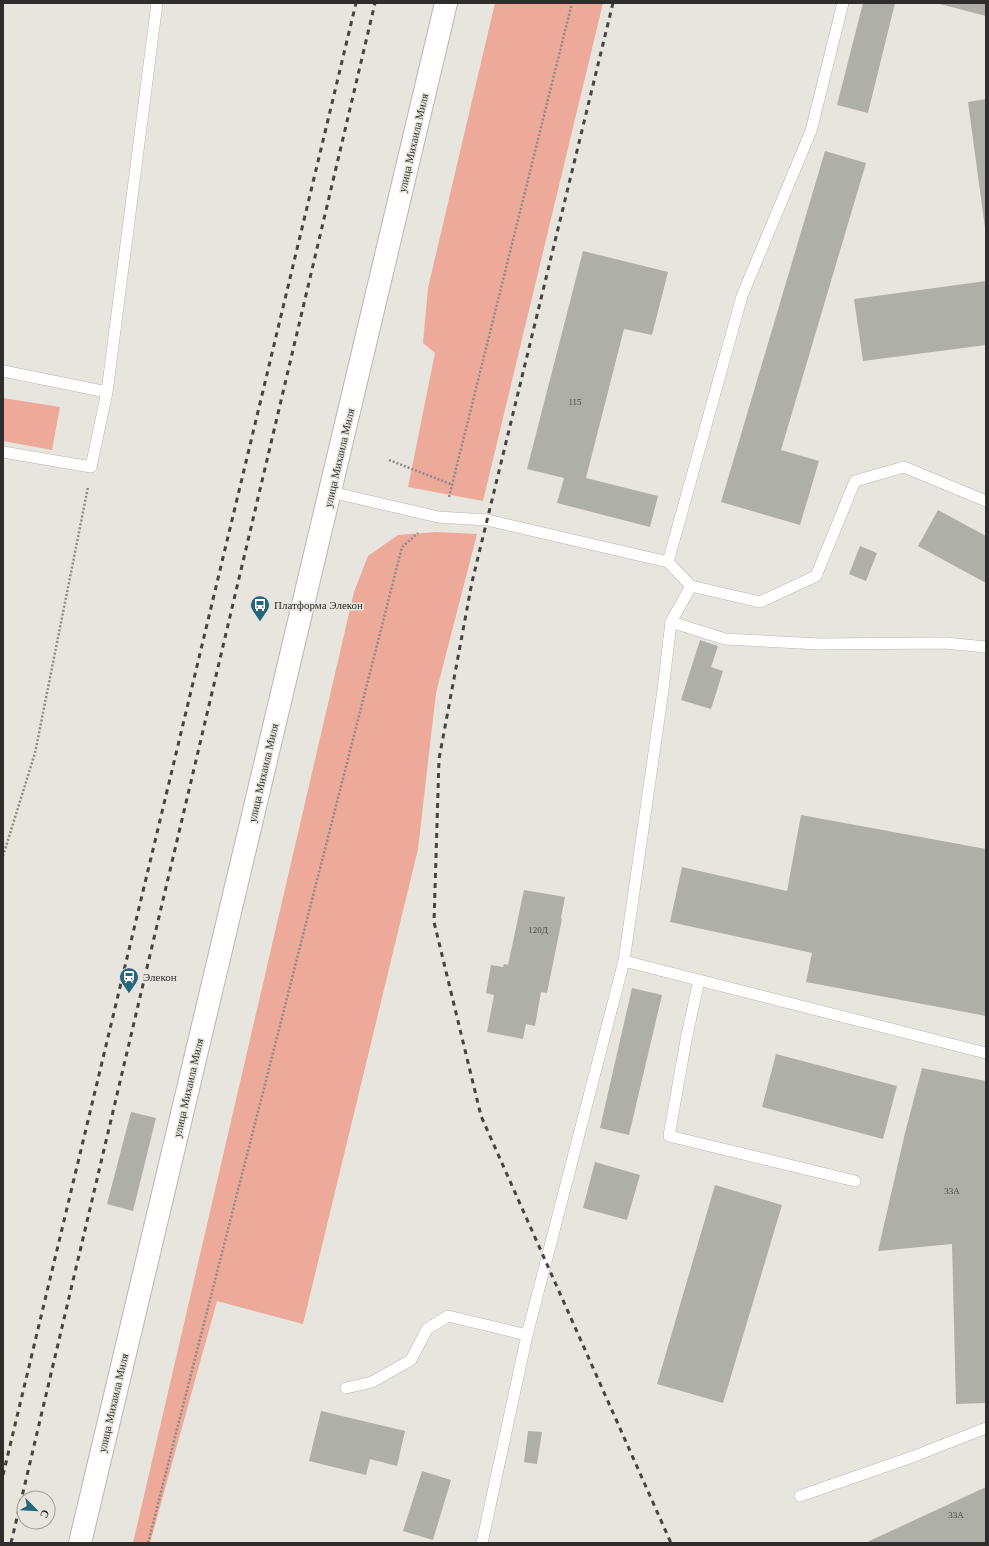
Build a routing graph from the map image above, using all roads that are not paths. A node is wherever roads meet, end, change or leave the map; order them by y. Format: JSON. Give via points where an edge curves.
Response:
{"nodes":[{"id":1,"x":157,"y":3,"type":"edge"},
{"id":2,"x":446,"y":3,"type":"edge"},
{"id":3,"x":843,"y":3,"type":"edge"},
{"id":4,"x":3,"y":371,"type":"edge"},
{"id":5,"x":107,"y":392,"type":"junction"},
{"id":6,"x":3,"y":452,"type":"edge"},
{"id":7,"x":331,"y":492,"type":"junction"},
{"id":8,"x":986,"y":501,"type":"edge"},
{"id":9,"x":668,"y":562,"type":"junction"},
{"id":10,"x":691,"y":586,"type":"junction"},
{"id":11,"x":671,"y":622,"type":"junction"},
{"id":12,"x":986,"y":647,"type":"edge"},
{"id":13,"x":624,"y":961,"type":"junction"},
{"id":14,"x":699,"y":980,"type":"junction"},
{"id":15,"x":986,"y":1053,"type":"edge"},
{"id":16,"x":855,"y":1181,"type":"dead end"},
{"id":17,"x":527,"y":1335,"type":"junction"},
{"id":18,"x":346,"y":1388,"type":"dead end"},
{"id":19,"x":986,"y":1428,"type":"edge"},
{"id":20,"x":800,"y":1496,"type":"dead end"},
{"id":21,"x":80,"y":1543,"type":"edge"},
{"id":22,"x":482,"y":1543,"type":"edge"}],
"edges":[{"from":1,"to":5,"type":"lane"},
{"from":2,"to":7,"type":"main road","name":"улица Михаила Миля"},
{"from":3,"to":9,"type":"lane","via":[[811,131],[742,296]]},
{"from":4,"to":5,"type":"lane"},
{"from":5,"to":6,"type":"lane","via":[[91,467]]},
{"from":7,"to":9,"type":"lane","via":[[438,517],[487,520]]},
{"from":7,"to":21,"type":"main road","name":"улица Михаила Миля"},
{"from":8,"to":10,"type":"lane","via":[[904,467],[856,481],[816,576],[760,602]]},
{"from":9,"to":10,"type":"lane"},
{"from":10,"to":11,"type":"lane"},
{"from":11,"to":12,"type":"lane","via":[[725,640]]},
{"from":11,"to":13,"type":"lane"},
{"from":13,"to":14,"type":"lane"},
{"from":13,"to":17,"type":"lane"},
{"from":14,"to":15,"type":"lane"},
{"from":14,"to":16,"type":"lane","via":[[669,1136]]},
{"from":17,"to":18,"type":"lane","via":[[448,1316],[427,1328],[411,1360],[372,1382]]},
{"from":17,"to":22,"type":"lane"},
{"from":19,"to":20,"type":"lane"}]}
